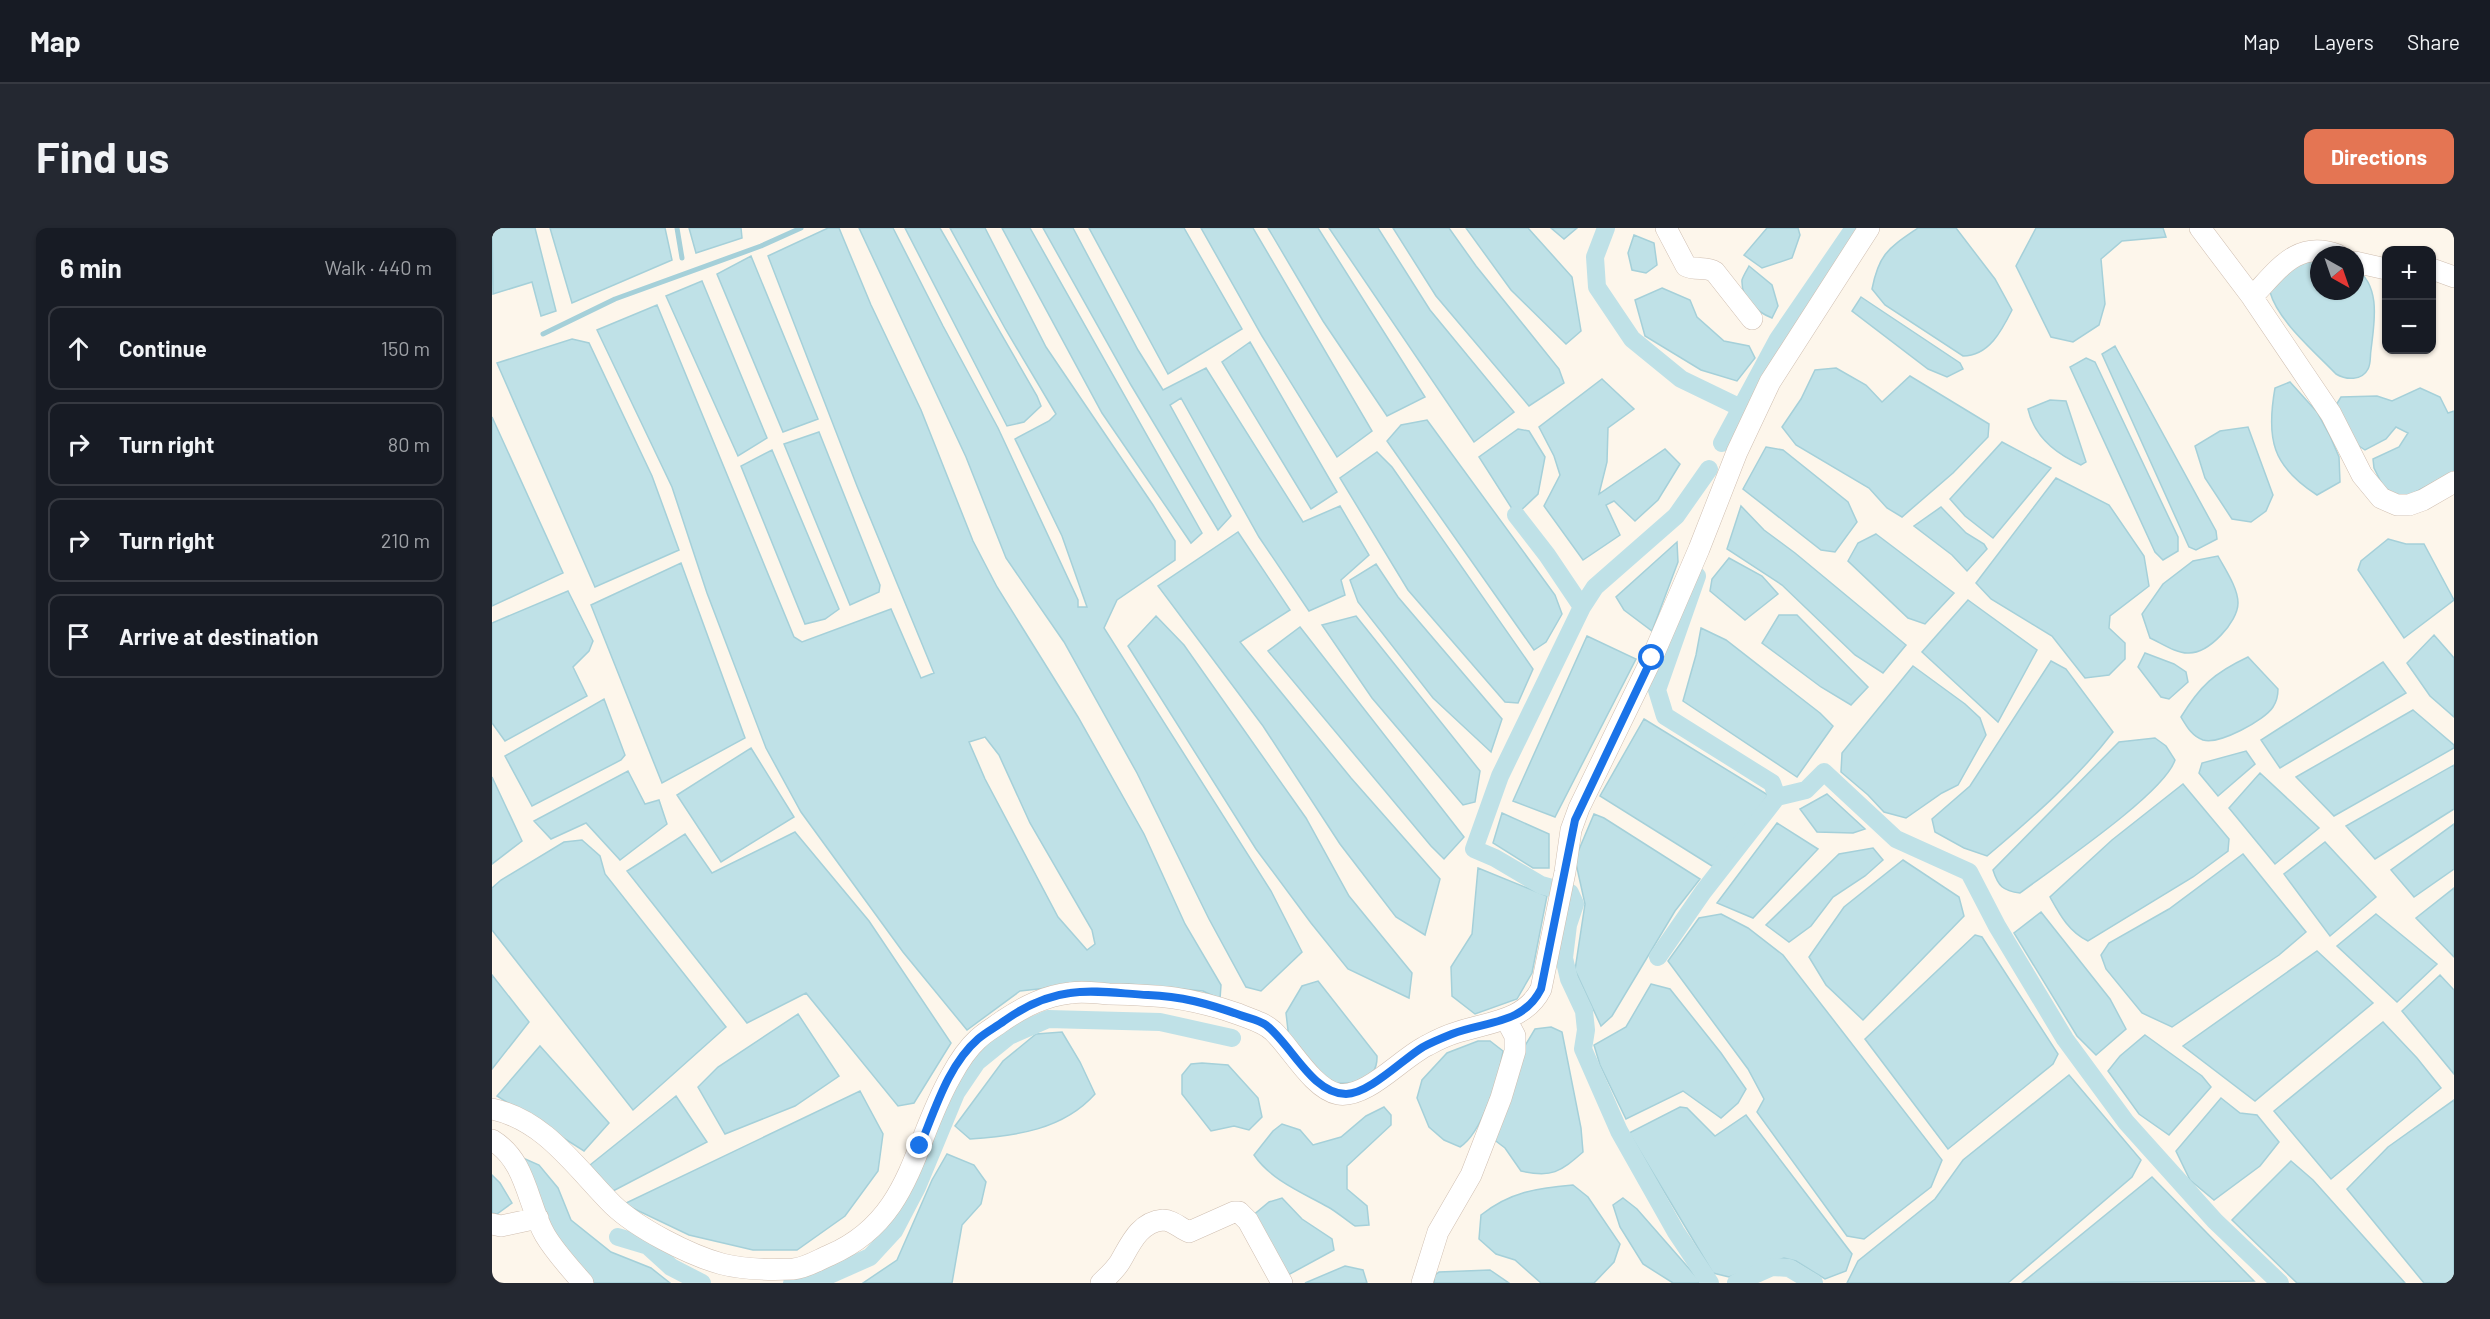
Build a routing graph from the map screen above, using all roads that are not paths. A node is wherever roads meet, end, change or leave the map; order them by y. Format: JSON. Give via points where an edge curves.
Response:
{"nodes":[{"id":1,"x":1666,"y":228,"type":"edge"},
{"id":2,"x":1869,"y":228,"type":"edge"},
{"id":3,"x":2200,"y":228,"type":"edge"},
{"id":4,"x":2310,"y":250,"type":"edge"},
{"id":5,"x":2364,"y":264,"type":"edge"},
{"id":6,"x":2382,"y":268,"type":"edge"},
{"id":7,"x":2436,"y":270,"type":"edge"},
{"id":8,"x":2454,"y":277,"type":"edge"},
{"id":9,"x":2252,"y":297,"type":"junction"},
{"id":10,"x":1752,"y":319,"type":"dead end"},
{"id":11,"x":2454,"y":482,"type":"edge"},
{"id":12,"x":1506,"y":1019,"type":"junction"},
{"id":13,"x":492,"y":1110,"type":"edge"},
{"id":14,"x":492,"y":1140,"type":"edge"},
{"id":15,"x":538,"y":1218,"type":"junction"},
{"id":16,"x":492,"y":1224,"type":"edge"},
{"id":17,"x":583,"y":1283,"type":"edge"},
{"id":18,"x":1101,"y":1283,"type":"edge"},
{"id":19,"x":1282,"y":1283,"type":"edge"},
{"id":20,"x":1422,"y":1283,"type":"edge"}],
"edges":[{"from":1,"to":10,"type":"street","via":[[1686,266],[1715,272]]},
{"from":2,"to":12,"type":"street","via":[[1765,392],[1737,452],[1652,658],[1579,808],[1571,830],[1541,989],[1535,1002]]},
{"from":3,"to":9,"type":"street"},
{"from":4,"to":9,"type":"street","via":[[2299,252]]},
{"from":5,"to":6,"type":"street"},
{"from":7,"to":8,"type":"street"},
{"from":9,"to":11,"type":"street","via":[[2331,414],[2362,475],[2381,498],[2397,506],[2409,505]]},
{"from":12,"to":13,"type":"street","via":[[1455,1033],[1424,1047],[1364,1089],[1348,1095],[1322,1086],[1264,1024],[1203,1002],[1172,996],[1073,992],[1047,997],[1022,1008],[977,1040],[960,1061],[944,1089],[905,1183],[886,1215],[845,1248],[800,1269],[759,1270],[721,1264],[645,1230],[621,1212],[530,1123],[511,1113]]},
{"from":12,"to":20,"type":"street","via":[[1515,1036],[1515,1052],[1501,1098],[1471,1175],[1437,1232]]},
{"from":14,"to":15,"type":"street","via":[[522,1172]]},
{"from":15,"to":16,"type":"street","via":[[501,1226]]},
{"from":15,"to":17,"type":"street","via":[[545,1235]]},
{"from":18,"to":19,"type":"street","via":[[1133,1238],[1153,1224],[1163,1220],[1189,1232],[1239,1212],[1248,1221]]}]}
